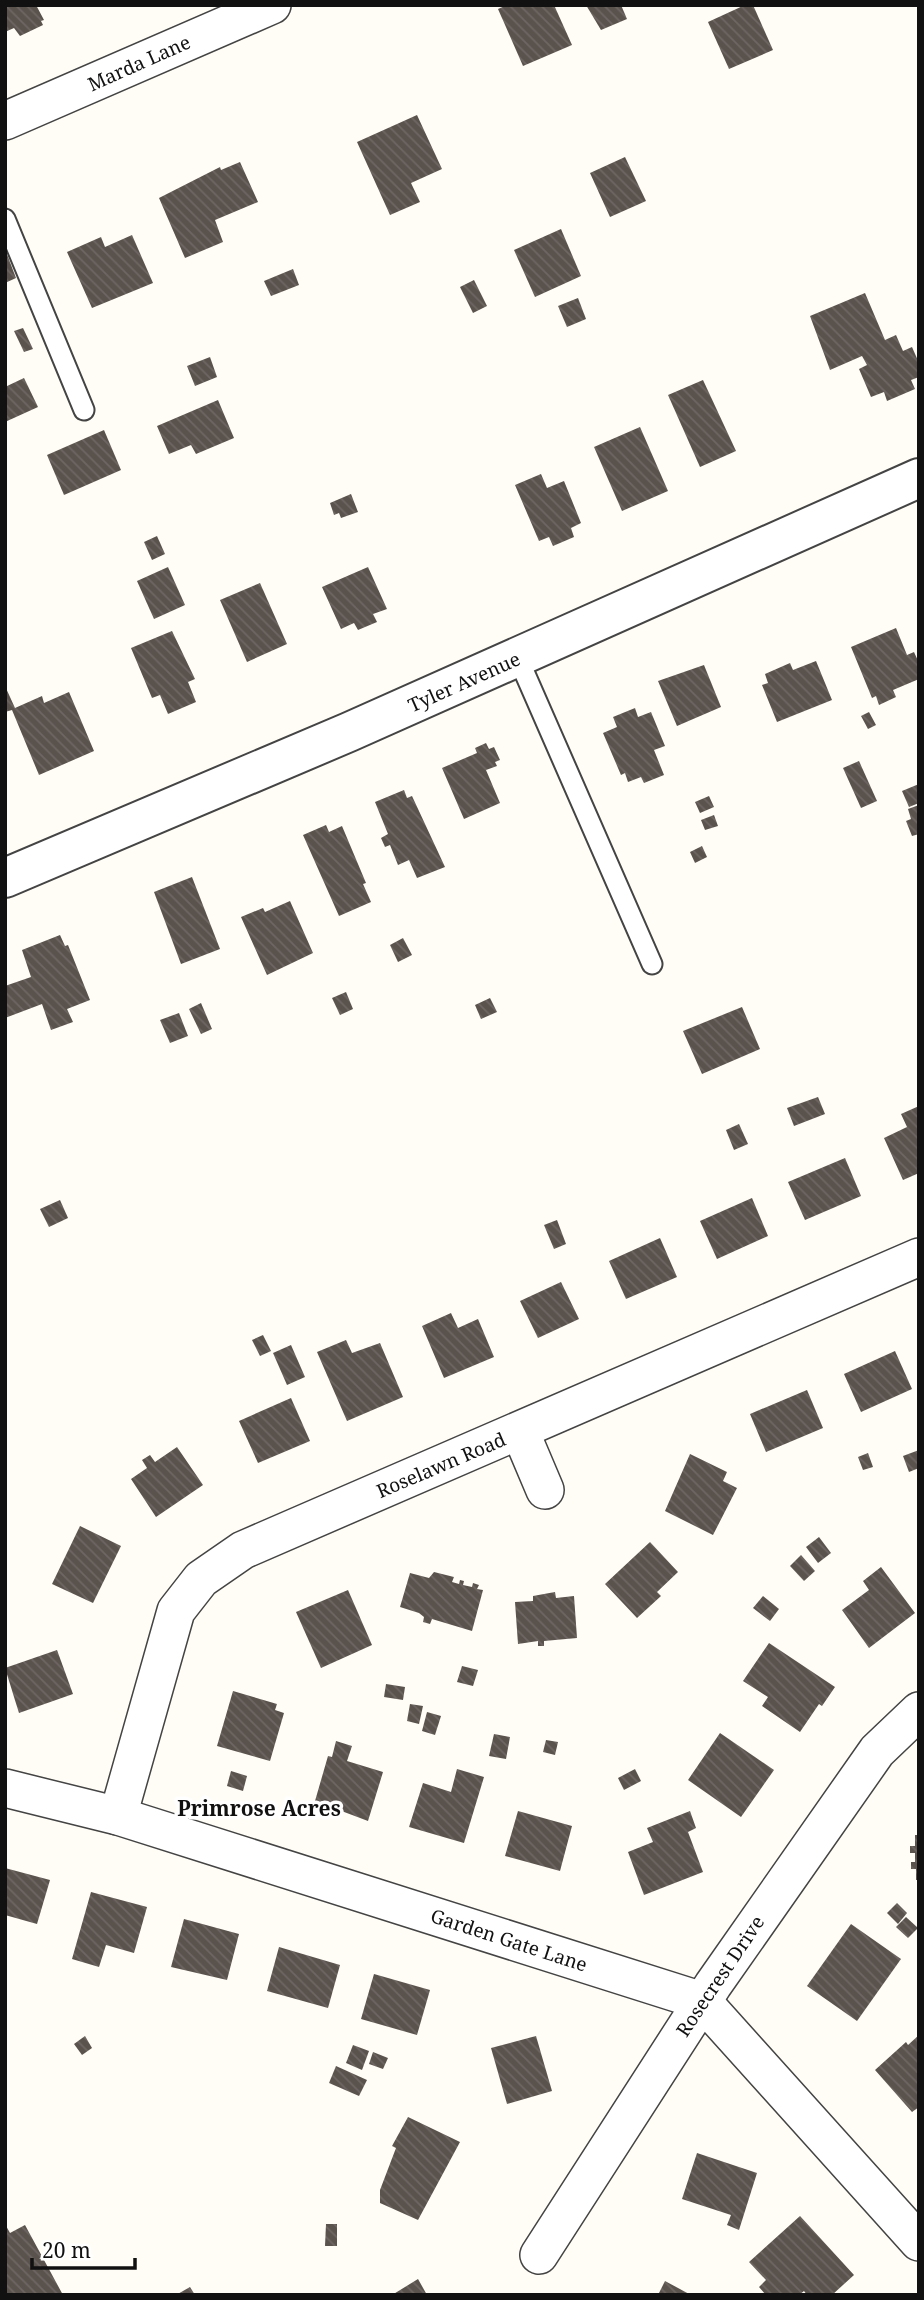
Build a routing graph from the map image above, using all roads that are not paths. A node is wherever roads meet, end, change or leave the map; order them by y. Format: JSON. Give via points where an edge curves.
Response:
{"nodes":[{"id":1,"x":272,"y":5,"type":"edge"},
{"id":2,"x":5,"y":121,"type":"edge"},
{"id":3,"x":5,"y":219,"type":"edge"},
{"id":4,"x":84,"y":410,"type":"dead end"},
{"id":5,"x":919,"y":478,"type":"edge"},
{"id":6,"x":518,"y":658,"type":"junction"},
{"id":7,"x":5,"y":878,"type":"edge"},
{"id":8,"x":652,"y":964,"type":"dead end"},
{"id":9,"x":919,"y":1257,"type":"edge"},
{"id":10,"x":520,"y":1431,"type":"junction"},
{"id":11,"x":545,"y":1490,"type":"dead end"},
{"id":12,"x":919,"y":1711,"type":"edge"},
{"id":13,"x":5,"y":1788,"type":"edge"},
{"id":14,"x":118,"y":1816,"type":"junction"},
{"id":15,"x":702,"y":2001,"type":"junction"},
{"id":16,"x":919,"y":2242,"type":"edge"},
{"id":17,"x":539,"y":2255,"type":"dead end"}],
"edges":[{"from":1,"to":2,"type":"street","name":"Marda Lane"},
{"from":3,"to":4,"type":"lane"},
{"from":5,"to":6,"type":"street","name":"Tyler Avenue"},
{"from":6,"to":7,"type":"street","name":"Tyler Avenue"},
{"from":6,"to":8,"type":"lane"},
{"from":9,"to":10,"type":"street","name":"Roselawn Road"},
{"from":10,"to":11,"type":"street"},
{"from":10,"to":14,"type":"street","name":"Roselawn Road","via":[[243,1550],[201,1579],[176,1611]]},
{"from":12,"to":15,"type":"street","name":"Rosecrest Drive","via":[[877,1751]]},
{"from":13,"to":14,"type":"street","name":"Garden Gate Lane"},
{"from":14,"to":15,"type":"street","name":"Garden Gate Lane"},
{"from":15,"to":16,"type":"street"},
{"from":15,"to":17,"type":"street","name":"Rosecrest Drive"}]}
